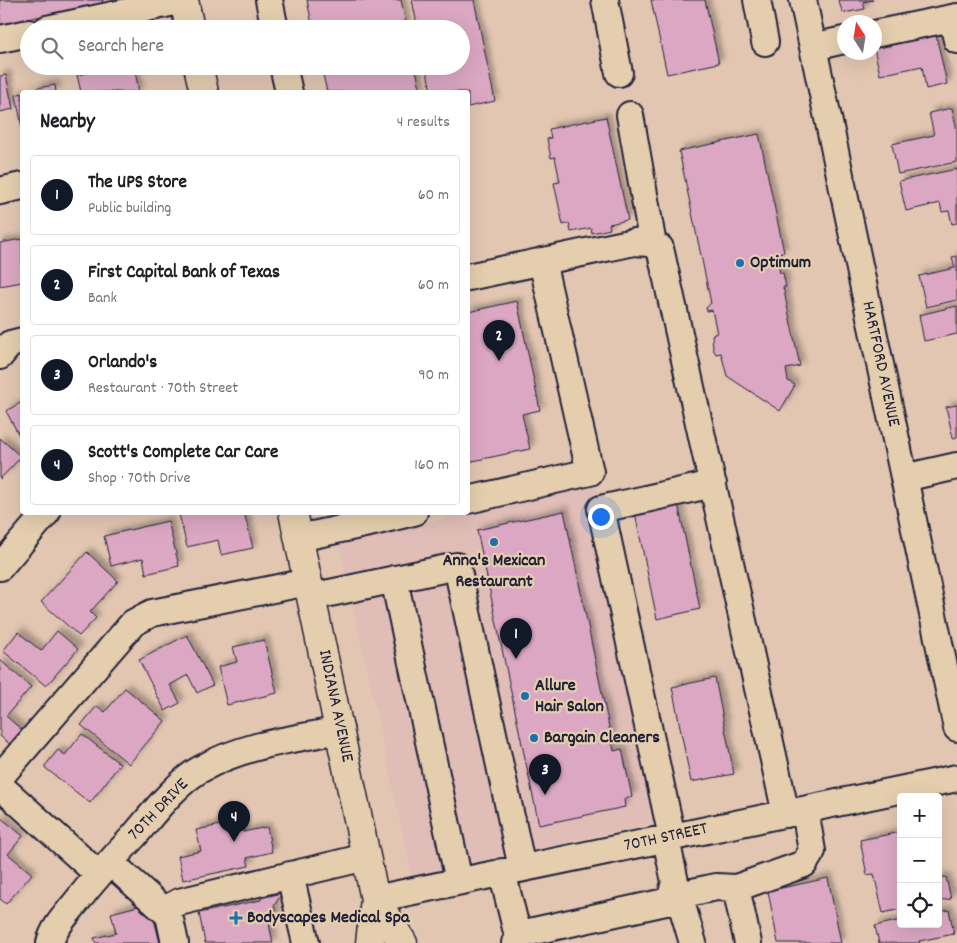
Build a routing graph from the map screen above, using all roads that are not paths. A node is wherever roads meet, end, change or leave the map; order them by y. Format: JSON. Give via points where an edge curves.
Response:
{"nodes":[{"id":1,"x":184,"y":0,"type":"edge"},
{"id":2,"x":269,"y":0,"type":"edge"},
{"id":3,"x":605,"y":0,"type":"edge"},
{"id":4,"x":757,"y":0,"type":"edge"},
{"id":5,"x":803,"y":0,"type":"edge"},
{"id":6,"x":90,"y":20,"type":"edge"},
{"id":7,"x":188,"y":20,"type":"edge"},
{"id":8,"x":273,"y":20,"type":"edge"},
{"id":9,"x":955,"y":25,"type":"edge"},
{"id":10,"x":882,"y":33,"type":"edge"},
{"id":11,"x":20,"y":34,"type":"edge"},
{"id":12,"x":0,"y":39,"type":"edge"},
{"id":13,"x":765,"y":42,"type":"dead end"},
{"id":14,"x":837,"y":42,"type":"edge"},
{"id":15,"x":813,"y":47,"type":"junction"},
{"id":16,"x":619,"y":73,"type":"dead end"},
{"id":17,"x":200,"y":75,"type":"edge"},
{"id":18,"x":285,"y":75,"type":"edge"},
{"id":19,"x":204,"y":90,"type":"edge"},
{"id":20,"x":289,"y":90,"type":"edge"},
{"id":21,"x":630,"y":115,"type":"dead end"},
{"id":22,"x":20,"y":186,"type":"edge"},
{"id":23,"x":0,"y":191,"type":"edge"},
{"id":24,"x":653,"y":245,"type":"junction"},
{"id":25,"x":542,"y":261,"type":"junction"},
{"id":26,"x":470,"y":277,"type":"edge"},
{"id":27,"x":20,"y":342,"type":"edge"},
{"id":28,"x":0,"y":356,"type":"edge"},
{"id":29,"x":957,"y":466,"type":"edge"},
{"id":30,"x":590,"y":472,"type":"junction"},
{"id":31,"x":904,"y":478,"type":"junction"},
{"id":32,"x":713,"y":484,"type":"junction"},
{"id":33,"x":470,"y":500,"type":"edge"},
{"id":34,"x":601,"y":509,"type":"junction"},
{"id":35,"x":44,"y":515,"type":"edge"},
{"id":36,"x":378,"y":516,"type":"edge"},
{"id":37,"x":296,"y":525,"type":"edge"},
{"id":38,"x":0,"y":567,"type":"edge"},
{"id":39,"x":394,"y":580,"type":"junction"},
{"id":40,"x":310,"y":590,"type":"junction"},
{"id":41,"x":957,"y":728,"type":"edge"},
{"id":42,"x":340,"y":730,"type":"junction"},
{"id":43,"x":0,"y":777,"type":"edge"},
{"id":44,"x":957,"y":778,"type":"edge"},
{"id":45,"x":0,"y":786,"type":"edge"},
{"id":46,"x":796,"y":812,"type":"junction"},
{"id":47,"x":669,"y":838,"type":"junction"},
{"id":48,"x":366,"y":857,"type":"junction"},
{"id":49,"x":104,"y":868,"type":"junction"},
{"id":50,"x":512,"y":870,"type":"junction"},
{"id":51,"x":290,"y":875,"type":"junction"},
{"id":52,"x":459,"y":881,"type":"junction"},
{"id":53,"x":736,"y":888,"type":"junction"},
{"id":54,"x":677,"y":889,"type":"junction"},
{"id":55,"x":375,"y":899,"type":"junction"},
{"id":56,"x":164,"y":910,"type":"junction"},
{"id":57,"x":517,"y":941,"type":"edge"},
{"id":58,"x":50,"y":943,"type":"edge"},
{"id":59,"x":175,"y":943,"type":"edge"},
{"id":60,"x":306,"y":943,"type":"edge"},
{"id":61,"x":370,"y":943,"type":"edge"},
{"id":62,"x":403,"y":943,"type":"edge"},
{"id":63,"x":693,"y":943,"type":"edge"},
{"id":64,"x":748,"y":943,"type":"edge"}],
"edges":[{"from":1,"to":6,"type":"street"},
{"from":1,"to":7,"type":"main road"},
{"from":2,"to":8,"type":"street"},
{"from":3,"to":16,"type":"street"},
{"from":4,"to":13,"type":"street"},
{"from":5,"to":15,"type":"street","name":"HARTFORD AVENUE"},
{"from":9,"to":10,"type":"street"},
{"from":11,"to":12,"type":"street"},
{"from":14,"to":15,"type":"street"},
{"from":15,"to":31,"type":"street","name":"HARTFORD AVENUE"},
{"from":17,"to":19,"type":"main road"},
{"from":18,"to":20,"type":"street"},
{"from":21,"to":24,"type":"street"},
{"from":22,"to":23,"type":"street"},
{"from":24,"to":25,"type":"street","via":[[634,242]]},
{"from":24,"to":32,"type":"street","via":[[660,248]]},
{"from":25,"to":26,"type":"street"},
{"from":25,"to":30,"type":"street"},
{"from":27,"to":28,"type":"street","via":[[10,344]]},
{"from":29,"to":31,"type":"street"},
{"from":30,"to":33,"type":"street"},
{"from":30,"to":34,"type":"street"},
{"from":31,"to":41,"type":"street","name":"HARTFORD AVENUE"},
{"from":32,"to":34,"type":"street"},
{"from":32,"to":46,"type":"street"},
{"from":34,"to":47,"type":"street"},
{"from":35,"to":38,"type":"street"},
{"from":36,"to":37,"type":"street"},
{"from":37,"to":40,"type":"main road","name":"INDIANA AVENUE"},
{"from":39,"to":40,"type":"street"},
{"from":39,"to":50,"type":"street","via":[[457,566]]},
{"from":39,"to":52,"type":"street"},
{"from":40,"to":42,"type":"main road","name":"INDIANA AVENUE"},
{"from":40,"to":43,"type":"street","via":[[152,613],[133,623]]},
{"from":42,"to":48,"type":"main road","name":"INDIANA AVENUE"},
{"from":42,"to":49,"type":"street","name":"70TH DRIVE","via":[[231,755],[200,769],[175,790]]},
{"from":44,"to":46,"type":"street","name":"70TH STREET"},
{"from":45,"to":49,"type":"street"},
{"from":46,"to":47,"type":"street","name":"70TH STREET"},
{"from":46,"to":53,"type":"street","via":[[812,851],[804,864]]},
{"from":47,"to":50,"type":"street","name":"70TH STREET"},
{"from":47,"to":54,"type":"street"},
{"from":48,"to":51,"type":"street"},
{"from":48,"to":55,"type":"main road","name":"INDIANA AVENUE"},
{"from":49,"to":56,"type":"street"},
{"from":49,"to":58,"type":"street","name":"70TH DRIVE","via":[[62,920]]},
{"from":50,"to":52,"type":"street","name":"70TH STREET"},
{"from":50,"to":57,"type":"street"},
{"from":51,"to":56,"type":"street","via":[[179,902]]},
{"from":51,"to":60,"type":"street"},
{"from":52,"to":55,"type":"street","name":"70TH STREET"},
{"from":53,"to":54,"type":"street"},
{"from":53,"to":64,"type":"street"},
{"from":54,"to":57,"type":"street","via":[[670,901],[525,934]]},
{"from":54,"to":63,"type":"street"},
{"from":55,"to":61,"type":"main road","name":"INDIANA AVENUE"},
{"from":55,"to":62,"type":"main road","name":"INDIANA AVENUE"},
{"from":56,"to":59,"type":"street","via":[[169,915]]}]}
